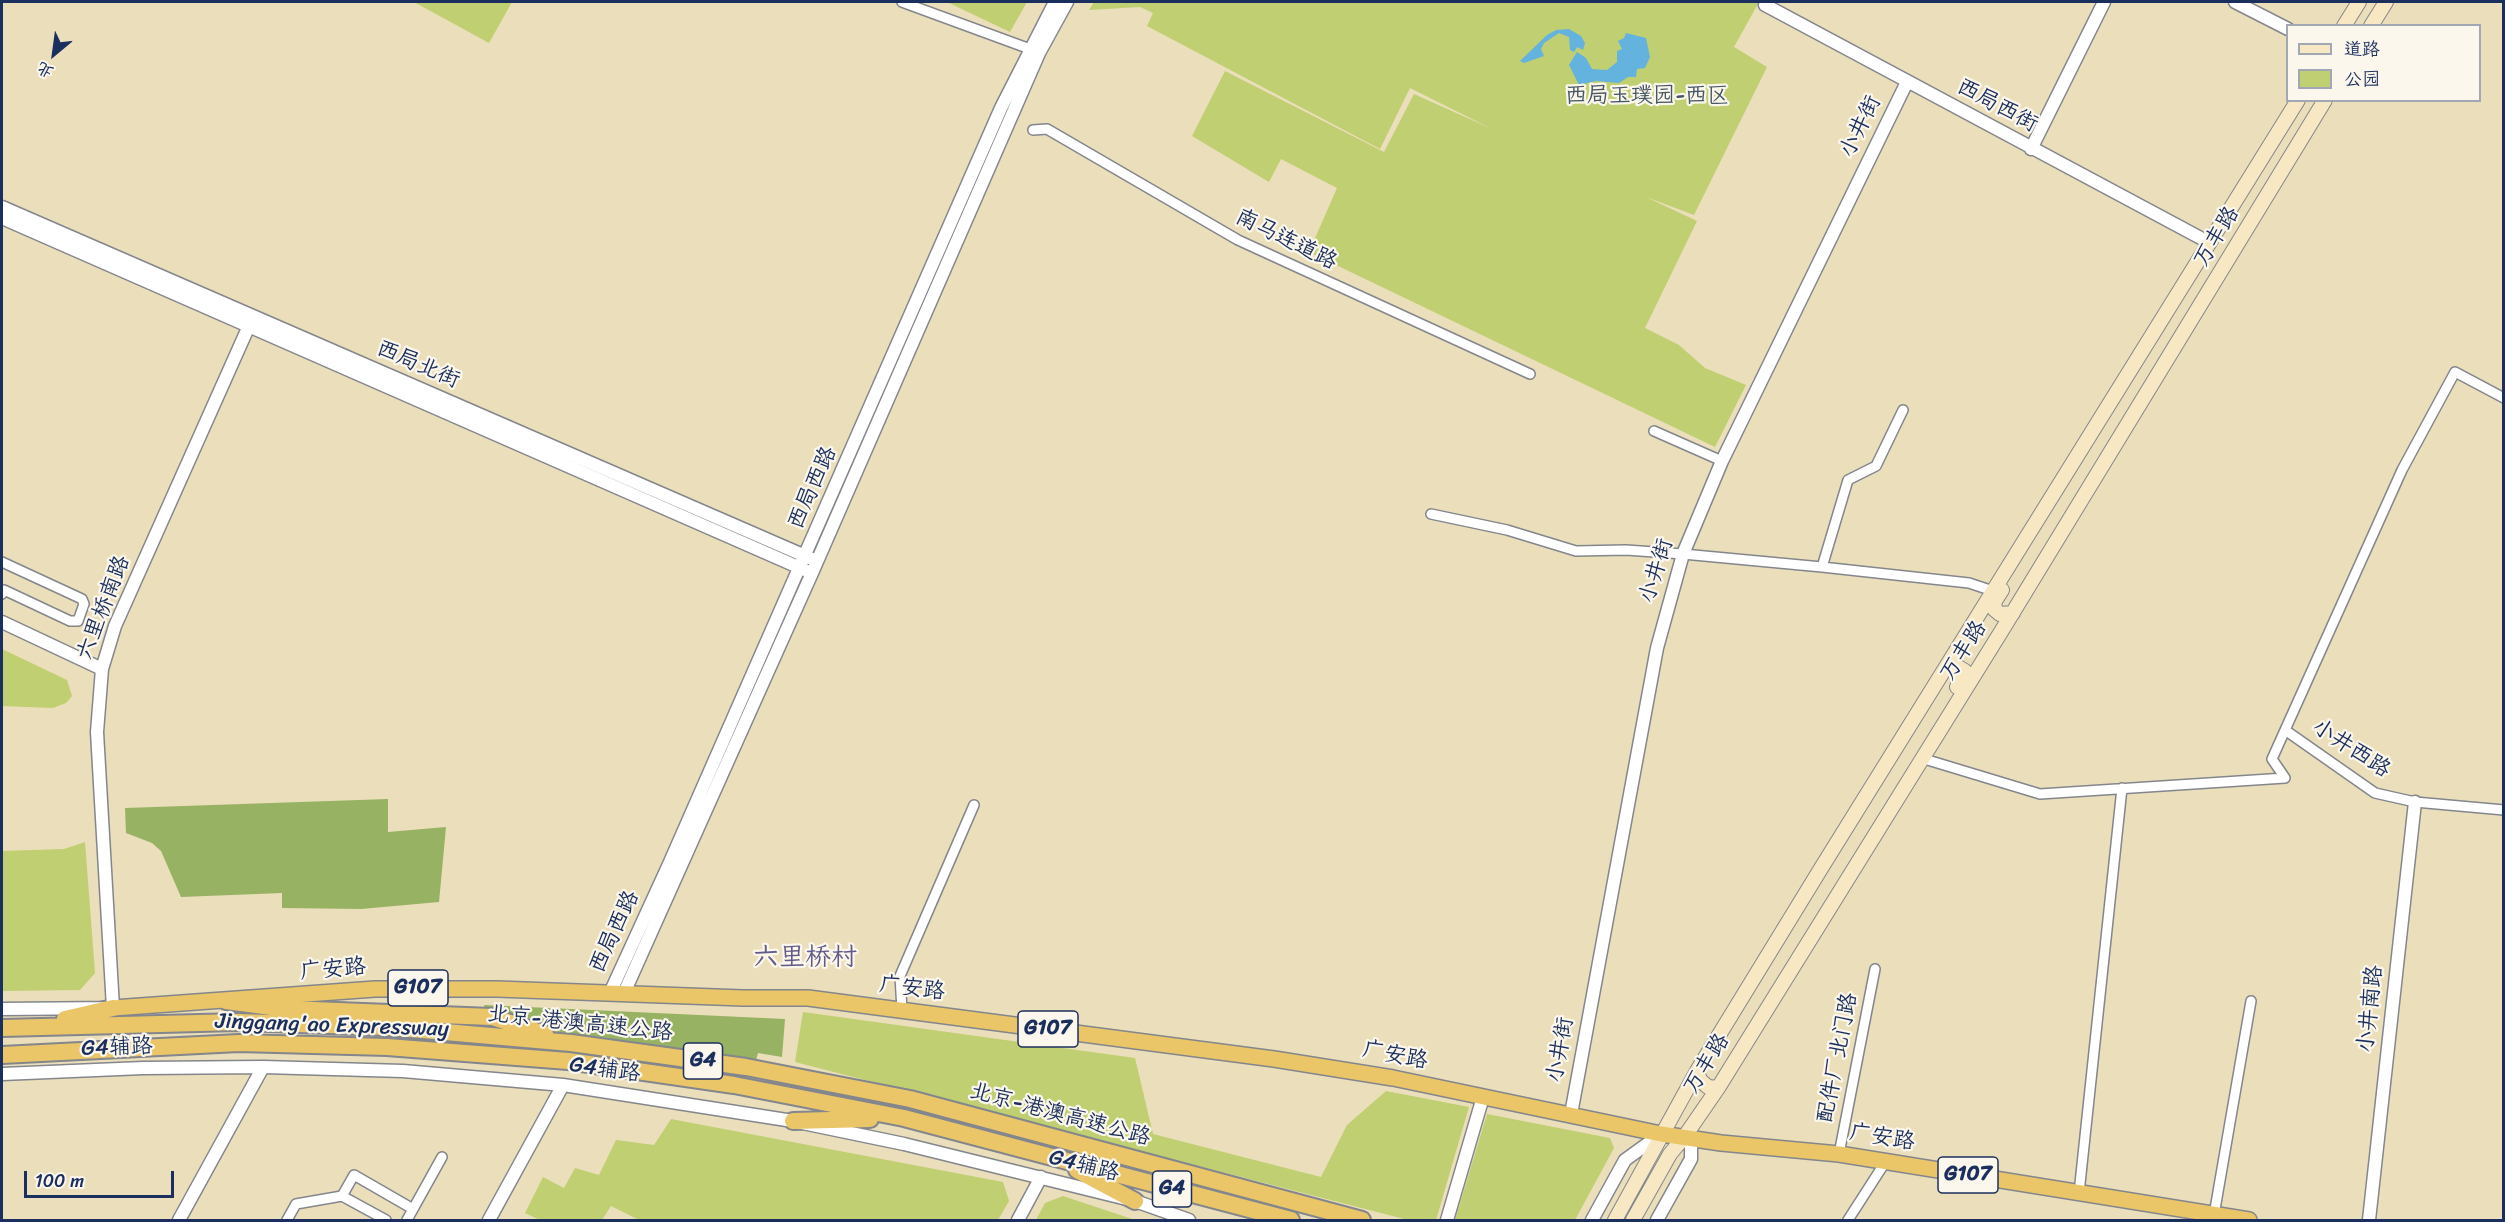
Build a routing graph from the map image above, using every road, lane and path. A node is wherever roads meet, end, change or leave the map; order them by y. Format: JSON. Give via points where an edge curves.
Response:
{"nodes":[{"id":1,"x":902,"y":2,"type":"edge"},
{"id":2,"x":1055,"y":2,"type":"edge"},
{"id":3,"x":1067,"y":2,"type":"edge"},
{"id":4,"x":2104,"y":2,"type":"edge"},
{"id":5,"x":2235,"y":2,"type":"edge"},
{"id":6,"x":2359,"y":2,"type":"edge"},
{"id":7,"x":2386,"y":2,"type":"edge"},
{"id":8,"x":1766,"y":5,"type":"dead end"},
{"id":9,"x":2345,"y":24,"type":"edge"},
{"id":10,"x":2373,"y":24,"type":"edge"},
{"id":11,"x":2286,"y":27,"type":"edge"},
{"id":12,"x":1030,"y":49,"type":"junction"},
{"id":13,"x":1907,"y":82,"type":"junction"},
{"id":14,"x":2297,"y":102,"type":"edge"},
{"id":15,"x":2324,"y":102,"type":"edge"},
{"id":16,"x":1033,"y":130,"type":"dead end"},
{"id":17,"x":2031,"y":149,"type":"junction"},
{"id":18,"x":2,"y":207,"type":"edge"},
{"id":19,"x":2,"y":219,"type":"edge"},
{"id":20,"x":2210,"y":243,"type":"junction"},
{"id":21,"x":251,"y":321,"type":"junction"},
{"id":22,"x":1530,"y":374,"type":"dead end"},
{"id":23,"x":2504,"y":398,"type":"edge"},
{"id":24,"x":1903,"y":410,"type":"dead end"},
{"id":25,"x":1654,"y":430,"type":"dead end"},
{"id":26,"x":1722,"y":461,"type":"junction"},
{"id":27,"x":2040,"y":513,"type":"junction"},
{"id":28,"x":1431,"y":514,"type":"dead end"},
{"id":29,"x":1683,"y":554,"type":"junction"},
{"id":30,"x":2,"y":562,"type":"edge"},
{"id":31,"x":809,"y":564,"type":"junction"},
{"id":32,"x":1822,"y":567,"type":"junction"},
{"id":33,"x":2,"y":591,"type":"edge"},
{"id":34,"x":1993,"y":591,"type":"junction"},
{"id":35,"x":2013,"y":614,"type":"junction"},
{"id":36,"x":2,"y":622,"type":"edge"},
{"id":37,"x":1948,"y":665,"type":"junction"},
{"id":38,"x":102,"y":669,"type":"junction"},
{"id":39,"x":2285,"y":730,"type":"junction"},
{"id":40,"x":1921,"y":758,"type":"junction"},
{"id":41,"x":2122,"y":788,"type":"junction"},
{"id":42,"x":2415,"y":802,"type":"junction"},
{"id":43,"x":974,"y":805,"type":"dead end"},
{"id":44,"x":2504,"y":810,"type":"edge"},
{"id":45,"x":1875,"y":969,"type":"dead end"},
{"id":46,"x":617,"y":993,"type":"junction"},
{"id":47,"x":226,"y":1001,"type":"junction"},
{"id":48,"x":2252,"y":1001,"type":"dead end"},
{"id":49,"x":113,"y":1008,"type":"junction"},
{"id":50,"x":2,"y":1009,"type":"edge"},
{"id":51,"x":902,"y":1010,"type":"junction"},
{"id":52,"x":2,"y":1028,"type":"edge"},
{"id":53,"x":26,"y":1028,"type":"junction"},
{"id":54,"x":571,"y":1043,"type":"junction"},
{"id":55,"x":2,"y":1054,"type":"edge"},
{"id":56,"x":263,"y":1067,"type":"junction"},
{"id":57,"x":1697,"y":1071,"type":"junction"},
{"id":58,"x":2,"y":1074,"type":"edge"},
{"id":59,"x":562,"y":1085,"type":"junction"},
{"id":60,"x":1718,"y":1088,"type":"junction"},
{"id":61,"x":1483,"y":1097,"type":"junction"},
{"id":62,"x":1571,"y":1114,"type":"junction"},
{"id":63,"x":904,"y":1118,"type":"junction"},
{"id":64,"x":793,"y":1121,"type":"junction"},
{"id":65,"x":1661,"y":1134,"type":"junction"},
{"id":66,"x":1685,"y":1136,"type":"junction"},
{"id":67,"x":1839,"y":1154,"type":"junction"},
{"id":68,"x":442,"y":1157,"type":"dead end"},
{"id":69,"x":1053,"y":1157,"type":"junction"},
{"id":70,"x":1886,"y":1161,"type":"junction"},
{"id":71,"x":1041,"y":1177,"type":"junction"},
{"id":72,"x":2079,"y":1193,"type":"junction"},
{"id":73,"x":342,"y":1196,"type":"junction"},
{"id":74,"x":1134,"y":1201,"type":"junction"},
{"id":75,"x":413,"y":1209,"type":"junction"},
{"id":76,"x":2214,"y":1215,"type":"junction"},
{"id":77,"x":179,"y":1221,"type":"edge"},
{"id":78,"x":286,"y":1221,"type":"edge"},
{"id":79,"x":386,"y":1221,"type":"edge"},
{"id":80,"x":407,"y":1221,"type":"edge"},
{"id":81,"x":489,"y":1221,"type":"edge"},
{"id":82,"x":1018,"y":1221,"type":"edge"},
{"id":83,"x":1189,"y":1221,"type":"edge"},
{"id":84,"x":1291,"y":1221,"type":"edge"},
{"id":85,"x":1362,"y":1221,"type":"edge"},
{"id":86,"x":1447,"y":1221,"type":"edge"},
{"id":87,"x":1592,"y":1221,"type":"edge"},
{"id":88,"x":1615,"y":1221,"type":"edge"},
{"id":89,"x":1633,"y":1221,"type":"edge"},
{"id":90,"x":1657,"y":1221,"type":"edge"},
{"id":91,"x":1848,"y":1221,"type":"edge"},
{"id":92,"x":2249,"y":1221,"type":"edge"},
{"id":93,"x":2368,"y":1221,"type":"edge"}],
"edges":[{"from":1,"to":12,"type":"street"},
{"from":2,"to":12,"type":"street","name":"西局西路"},
{"from":3,"to":31,"type":"street","name":"西局西路","via":[[1039,53]]},
{"from":4,"to":17,"type":"street"},
{"from":5,"to":11,"type":"street"},
{"from":6,"to":9,"type":"main road"},
{"from":7,"to":10,"type":"main road"},
{"from":8,"to":13,"type":"street","name":"西局西街"},
{"from":12,"to":31,"type":"street","name":"西局西路"},
{"from":13,"to":17,"type":"street","name":"西局西街"},
{"from":13,"to":26,"type":"street","name":"小井街"},
{"from":14,"to":20,"type":"main road","name":"万丰路"},
{"from":15,"to":35,"type":"main road","name":"万丰路"},
{"from":16,"to":22,"type":"street","name":"南马连道路","via":[[1047,129],[1238,240]]},
{"from":17,"to":20,"type":"street","name":"西局西街"},
{"from":18,"to":21,"type":"street","name":"西局北街"},
{"from":19,"to":21,"type":"street","name":"西局北街"},
{"from":20,"to":27,"type":"main road","name":"万丰路"},
{"from":21,"to":31,"type":"street","name":"西局北街"},
{"from":21,"to":38,"type":"street","name":"六里桥南路","via":[[115,626]]},
{"from":23,"to":39,"type":"street","via":[[2455,372],[2402,470]]},
{"from":24,"to":32,"type":"street","via":[[1876,466],[1848,480]]},
{"from":25,"to":26,"type":"street"},
{"from":26,"to":29,"type":"street","name":"小井街"},
{"from":27,"to":34,"type":"main road","name":"万丰路"},
{"from":27,"to":35,"type":"main road","via":[[2029,547],[1995,601],[1994,609],[2000,614]]},
{"from":28,"to":29,"type":"street","via":[[1507,530],[1576,551]]},
{"from":29,"to":32,"type":"street"},
{"from":29,"to":62,"type":"street","name":"小井街","via":[[1657,648]]},
{"from":30,"to":33,"type":"street","via":[[82,599],[84,604],[78,621],[70,621]]},
{"from":31,"to":46,"type":"street","name":"西局西路"},
{"from":32,"to":34,"type":"street","via":[[1969,583]]},
{"from":34,"to":37,"type":"main road","name":"万丰路"},
{"from":35,"to":40,"type":"main road","name":"万丰路"},
{"from":36,"to":38,"type":"street"},
{"from":37,"to":40,"type":"main road","via":[[1965,671],[1929,732]]},
{"from":37,"to":57,"type":"main road","name":"万丰路"},
{"from":38,"to":49,"type":"street","name":"六里桥南路","via":[[97,732]]},
{"from":39,"to":41,"type":"street","via":[[2272,759],[2285,778]]},
{"from":39,"to":42,"type":"street","name":"小井西路","via":[[2375,793]]},
{"from":40,"to":41,"type":"street","via":[[2040,794]]},
{"from":40,"to":60,"type":"main road","name":"万丰路"},
{"from":41,"to":72,"type":"street"},
{"from":42,"to":44,"type":"street","name":"小井西路"},
{"from":42,"to":93,"type":"street","name":"小井南路"},
{"from":43,"to":51,"type":"street","via":[[900,976]]},
{"from":45,"to":67,"type":"street","name":"配件厂北门路"},
{"from":46,"to":47,"type":"highway","name":"广安路","number":"G107","via":[[375,989]]},
{"from":46,"to":51,"type":"highway","name":"广安路","number":"G107","via":[[808,998]]},
{"from":47,"to":49,"type":"highway","name":"广安路","number":"G107"},
{"from":47,"to":54,"type":"highway","via":[[287,1009],[492,1017]]},
{"from":48,"to":76,"type":"street"},
{"from":49,"to":50,"type":"street"},
{"from":49,"to":53,"type":"highway","number":"G107"},
{"from":51,"to":61,"type":"highway","name":"广安路","number":"G107","via":[[1274,1059]]},
{"from":52,"to":53,"type":"highway","number":"G4"},
{"from":53,"to":54,"type":"highway","name":"北京-港澳高速公路","number":"G4","via":[[239,1022],[388,1027]]},
{"from":54,"to":85,"type":"highway","name":"北京-港澳高速公路","number":"G4","via":[[746,1067],[910,1099]]},
{"from":55,"to":63,"type":"highway","name":"Jinggang'ao Expressway","number":"G4","via":[[239,1043],[399,1048],[568,1061],[734,1085]]},
{"from":56,"to":58,"type":"street","name":"G4辅路"},
{"from":56,"to":59,"type":"street","name":"G4辅路","via":[[403,1071]]},
{"from":56,"to":77,"type":"street"},
{"from":57,"to":60,"type":"main road","via":[[1708,1087]]},
{"from":57,"to":65,"type":"main road","name":"万丰路"},
{"from":59,"to":64,"type":"street","name":"G4辅路"},
{"from":59,"to":81,"type":"street"},
{"from":60,"to":66,"type":"main road","name":"万丰路"},
{"from":61,"to":62,"type":"highway","name":"广安路","number":"G107"},
{"from":61,"to":86,"type":"street"},
{"from":62,"to":65,"type":"highway","name":"广安路","number":"G107"},
{"from":63,"to":64,"type":"highway"},
{"from":63,"to":69,"type":"highway","name":"Jinggang'ao Expressway","number":"G4"},
{"from":64,"to":71,"type":"street","name":"G4辅路"},
{"from":65,"to":66,"type":"highway","number":"G107"},
{"from":65,"to":87,"type":"street","via":[[1625,1160]]},
{"from":65,"to":88,"type":"main road","name":"万丰路"},
{"from":66,"to":67,"type":"highway","name":"广安路","number":"G107"},
{"from":66,"to":89,"type":"main road","name":"万丰路","via":[[1670,1154]]},
{"from":66,"to":90,"type":"street","via":[[1691,1147],[1691,1159]]},
{"from":67,"to":70,"type":"highway","name":"广安路","number":"G107"},
{"from":68,"to":75,"type":"street"},
{"from":69,"to":74,"type":"highway"},
{"from":69,"to":84,"type":"highway","name":"Jinggang'ao Expressway","number":"G4"},
{"from":70,"to":72,"type":"highway","name":"广安路","number":"G107"},
{"from":70,"to":91,"type":"street"},
{"from":71,"to":74,"type":"street","name":"G4辅路"},
{"from":71,"to":82,"type":"street"},
{"from":72,"to":76,"type":"highway","name":"广安路","number":"G107"},
{"from":73,"to":75,"type":"street","via":[[354,1175]]},
{"from":73,"to":78,"type":"street","via":[[296,1204]]},
{"from":73,"to":79,"type":"street"},
{"from":74,"to":83,"type":"street","name":"G4辅路"},
{"from":75,"to":80,"type":"street"},
{"from":76,"to":92,"type":"highway","name":"广安路","number":"G107"}]}
